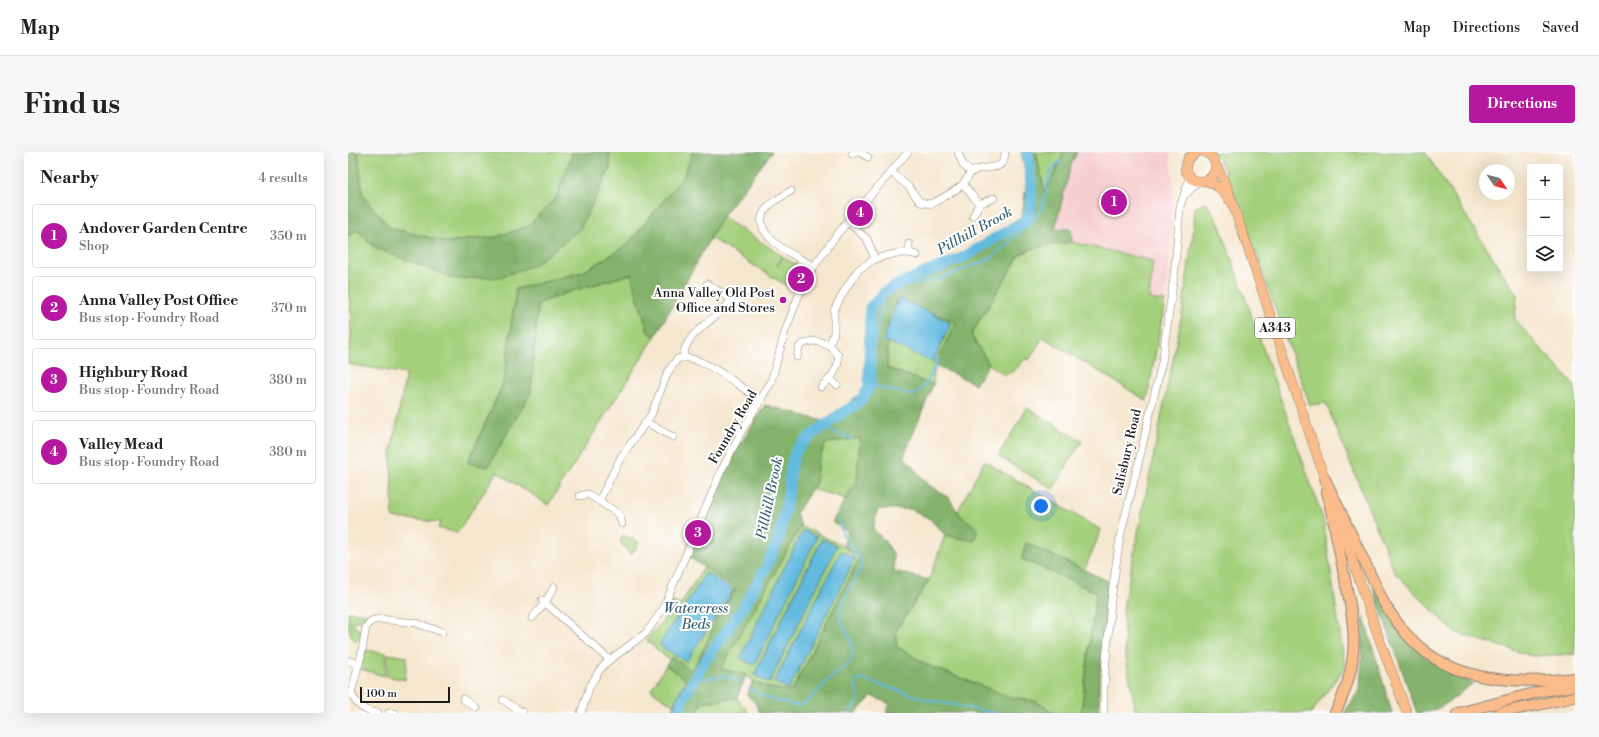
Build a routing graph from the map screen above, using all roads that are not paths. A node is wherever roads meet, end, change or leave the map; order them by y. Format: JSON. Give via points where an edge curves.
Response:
{"nodes":[{"id":1,"x":908,"y":152,"type":"edge"},
{"id":2,"x":958,"y":152,"type":"edge"},
{"id":3,"x":1196,"y":152,"type":"edge"},
{"id":4,"x":1204,"y":152,"type":"edge"},
{"id":5,"x":856,"y":153,"type":"edge"},
{"id":6,"x":1188,"y":155,"type":"edge"},
{"id":7,"x":1007,"y":156,"type":"edge"},
{"id":8,"x":868,"y":158,"type":"dead end"},
{"id":9,"x":1216,"y":165,"type":"junction"},
{"id":10,"x":891,"y":172,"type":"junction"},
{"id":11,"x":971,"y":172,"type":"junction"},
{"id":12,"x":1188,"y":176,"type":"junction"},
{"id":13,"x":1203,"y":182,"type":"junction"},
{"id":14,"x":963,"y":184,"type":"junction"},
{"id":15,"x":791,"y":191,"type":"dead end"},
{"id":16,"x":994,"y":198,"type":"dead end"},
{"id":17,"x":1183,"y":198,"type":"junction"},
{"id":18,"x":979,"y":204,"type":"junction"},
{"id":19,"x":1234,"y":208,"type":"junction"},
{"id":20,"x":973,"y":216,"type":"dead end"},
{"id":21,"x":848,"y":222,"type":"junction"},
{"id":22,"x":909,"y":244,"type":"dead end"},
{"id":23,"x":909,"y":252,"type":"junction"},
{"id":24,"x":917,"y":255,"type":"dead end"},
{"id":25,"x":875,"y":259,"type":"junction"},
{"id":26,"x":814,"y":266,"type":"junction"},
{"id":27,"x":707,"y":284,"type":"dead end"},
{"id":28,"x":758,"y":296,"type":"dead end"},
{"id":29,"x":732,"y":299,"type":"junction"},
{"id":30,"x":829,"y":345,"type":"junction"},
{"id":31,"x":797,"y":357,"type":"dead end"},
{"id":32,"x":683,"y":358,"type":"junction"},
{"id":33,"x":830,"y":378,"type":"junction"},
{"id":34,"x":837,"y":385,"type":"dead end"},
{"id":35,"x":821,"y":387,"type":"dead end"},
{"id":36,"x":761,"y":400,"type":"junction"},
{"id":37,"x":646,"y":422,"type":"junction"},
{"id":38,"x":673,"y":437,"type":"dead end"},
{"id":39,"x":1325,"y":479,"type":"junction"},
{"id":40,"x":580,"y":496,"type":"dead end"},
{"id":41,"x":599,"y":501,"type":"junction"},
{"id":42,"x":622,"y":524,"type":"dead end"},
{"id":43,"x":554,"y":587,"type":"dead end"},
{"id":44,"x":543,"y":602,"type":"junction"},
{"id":45,"x":532,"y":618,"type":"dead end"},
{"id":46,"x":442,"y":632,"type":"dead end"},
{"id":47,"x":610,"y":660,"type":"junction"},
{"id":48,"x":348,"y":661,"type":"edge"},
{"id":49,"x":359,"y":664,"type":"junction"},
{"id":50,"x":1575,"y":678,"type":"edge"},
{"id":51,"x":1575,"y":686,"type":"edge"},
{"id":52,"x":1575,"y":697,"type":"edge"},
{"id":53,"x":463,"y":699,"type":"dead end"},
{"id":54,"x":503,"y":700,"type":"dead end"},
{"id":55,"x":475,"y":708,"type":"edge"},
{"id":56,"x":1406,"y":710,"type":"edge"},
{"id":57,"x":378,"y":713,"type":"edge"},
{"id":58,"x":389,"y":713,"type":"edge"},
{"id":59,"x":395,"y":713,"type":"edge"},
{"id":60,"x":523,"y":713,"type":"edge"},
{"id":61,"x":581,"y":713,"type":"edge"},
{"id":62,"x":1104,"y":713,"type":"edge"},
{"id":63,"x":1335,"y":713,"type":"edge"},
{"id":64,"x":1458,"y":713,"type":"edge"},
{"id":65,"x":1499,"y":713,"type":"edge"}],
"edges":[{"from":1,"to":10,"type":"street","name":"Foundry Road"},
{"from":2,"to":11,"type":"street","via":[[963,165]]},
{"from":3,"to":6,"type":"main road"},
{"from":4,"to":9,"type":"main road","via":[[1212,156]]},
{"from":5,"to":8,"type":"street"},
{"from":6,"to":12,"type":"main road","via":[[1185,166]]},
{"from":7,"to":11,"type":"street","via":[[995,168],[980,168]]},
{"from":9,"to":13,"type":"main road","via":[[1212,177]]},
{"from":9,"to":19,"type":"main road","number":"A343"},
{"from":10,"to":14,"type":"street","via":[[909,187],[923,204],[937,202]]},
{"from":10,"to":21,"type":"street","name":"Foundry Road"},
{"from":11,"to":14,"type":"street"},
{"from":12,"to":13,"type":"main road","via":[[1196,182]]},
{"from":12,"to":17,"type":"street","name":"Salisbury Road"},
{"from":13,"to":17,"type":"street","via":[[1192,187]]},
{"from":13,"to":19,"type":"main road","number":"A343","via":[[1220,187]]},
{"from":14,"to":18,"type":"street"},
{"from":15,"to":26,"type":"street","via":[[781,193],[764,212],[762,227],[775,243]]},
{"from":16,"to":18,"type":"street"},
{"from":17,"to":62,"type":"street","name":"Salisbury Road","via":[[1162,362],[1120,537],[1111,600]]},
{"from":18,"to":20,"type":"street"},
{"from":19,"to":39,"type":"main road","number":"A343"},
{"from":21,"to":25,"type":"street","via":[[867,239]]},
{"from":21,"to":26,"type":"street","name":"Foundry Road"},
{"from":22,"to":23,"type":"street"},
{"from":23,"to":24,"type":"street"},
{"from":23,"to":25,"type":"street"},
{"from":25,"to":30,"type":"street","via":[[858,270],[834,310],[834,333]]},
{"from":26,"to":36,"type":"street","name":"Foundry Road","via":[[798,297],[782,340],[771,382]]},
{"from":27,"to":29,"type":"street"},
{"from":28,"to":29,"type":"street","via":[[745,292],[738,303]]},
{"from":29,"to":32,"type":"street","via":[[728,307],[688,342]]},
{"from":30,"to":31,"type":"street","via":[[812,342],[798,344]]},
{"from":30,"to":33,"type":"street","via":[[836,351],[839,359]]},
{"from":32,"to":36,"type":"street","via":[[718,370]]},
{"from":32,"to":37,"type":"street","via":[[677,359],[668,372],[657,402]]},
{"from":33,"to":34,"type":"street"},
{"from":33,"to":35,"type":"street"},
{"from":36,"to":47,"type":"street","name":"Foundry Road","via":[[722,469],[671,594],[659,616],[646,633]]},
{"from":37,"to":38,"type":"street","via":[[664,436]]},
{"from":37,"to":41,"type":"street","via":[[625,451],[617,473]]},
{"from":39,"to":50,"type":"highway","via":[[1386,605],[1397,623],[1427,653],[1466,674],[1524,681]]},
{"from":39,"to":56,"type":"main road","number":"A343"},
{"from":39,"to":63,"type":"highway","via":[[1351,603],[1354,640],[1351,670],[1342,700]]},
{"from":40,"to":41,"type":"street","via":[[588,494]]},
{"from":41,"to":42,"type":"street","via":[[619,514]]},
{"from":43,"to":44,"type":"street"},
{"from":44,"to":45,"type":"street"},
{"from":44,"to":47,"type":"street"},
{"from":46,"to":49,"type":"street","via":[[416,623],[375,619],[366,627]]},
{"from":47,"to":61,"type":"street","name":"Foundry Road","via":[[593,681]]},
{"from":48,"to":49,"type":"street"},
{"from":49,"to":57,"type":"street","via":[[351,693],[364,709]]},
{"from":51,"to":64,"type":"highway"},
{"from":52,"to":65,"type":"highway"},
{"from":53,"to":55,"type":"street"},
{"from":54,"to":60,"type":"street"},
{"from":58,"to":59,"type":"street"}]}
